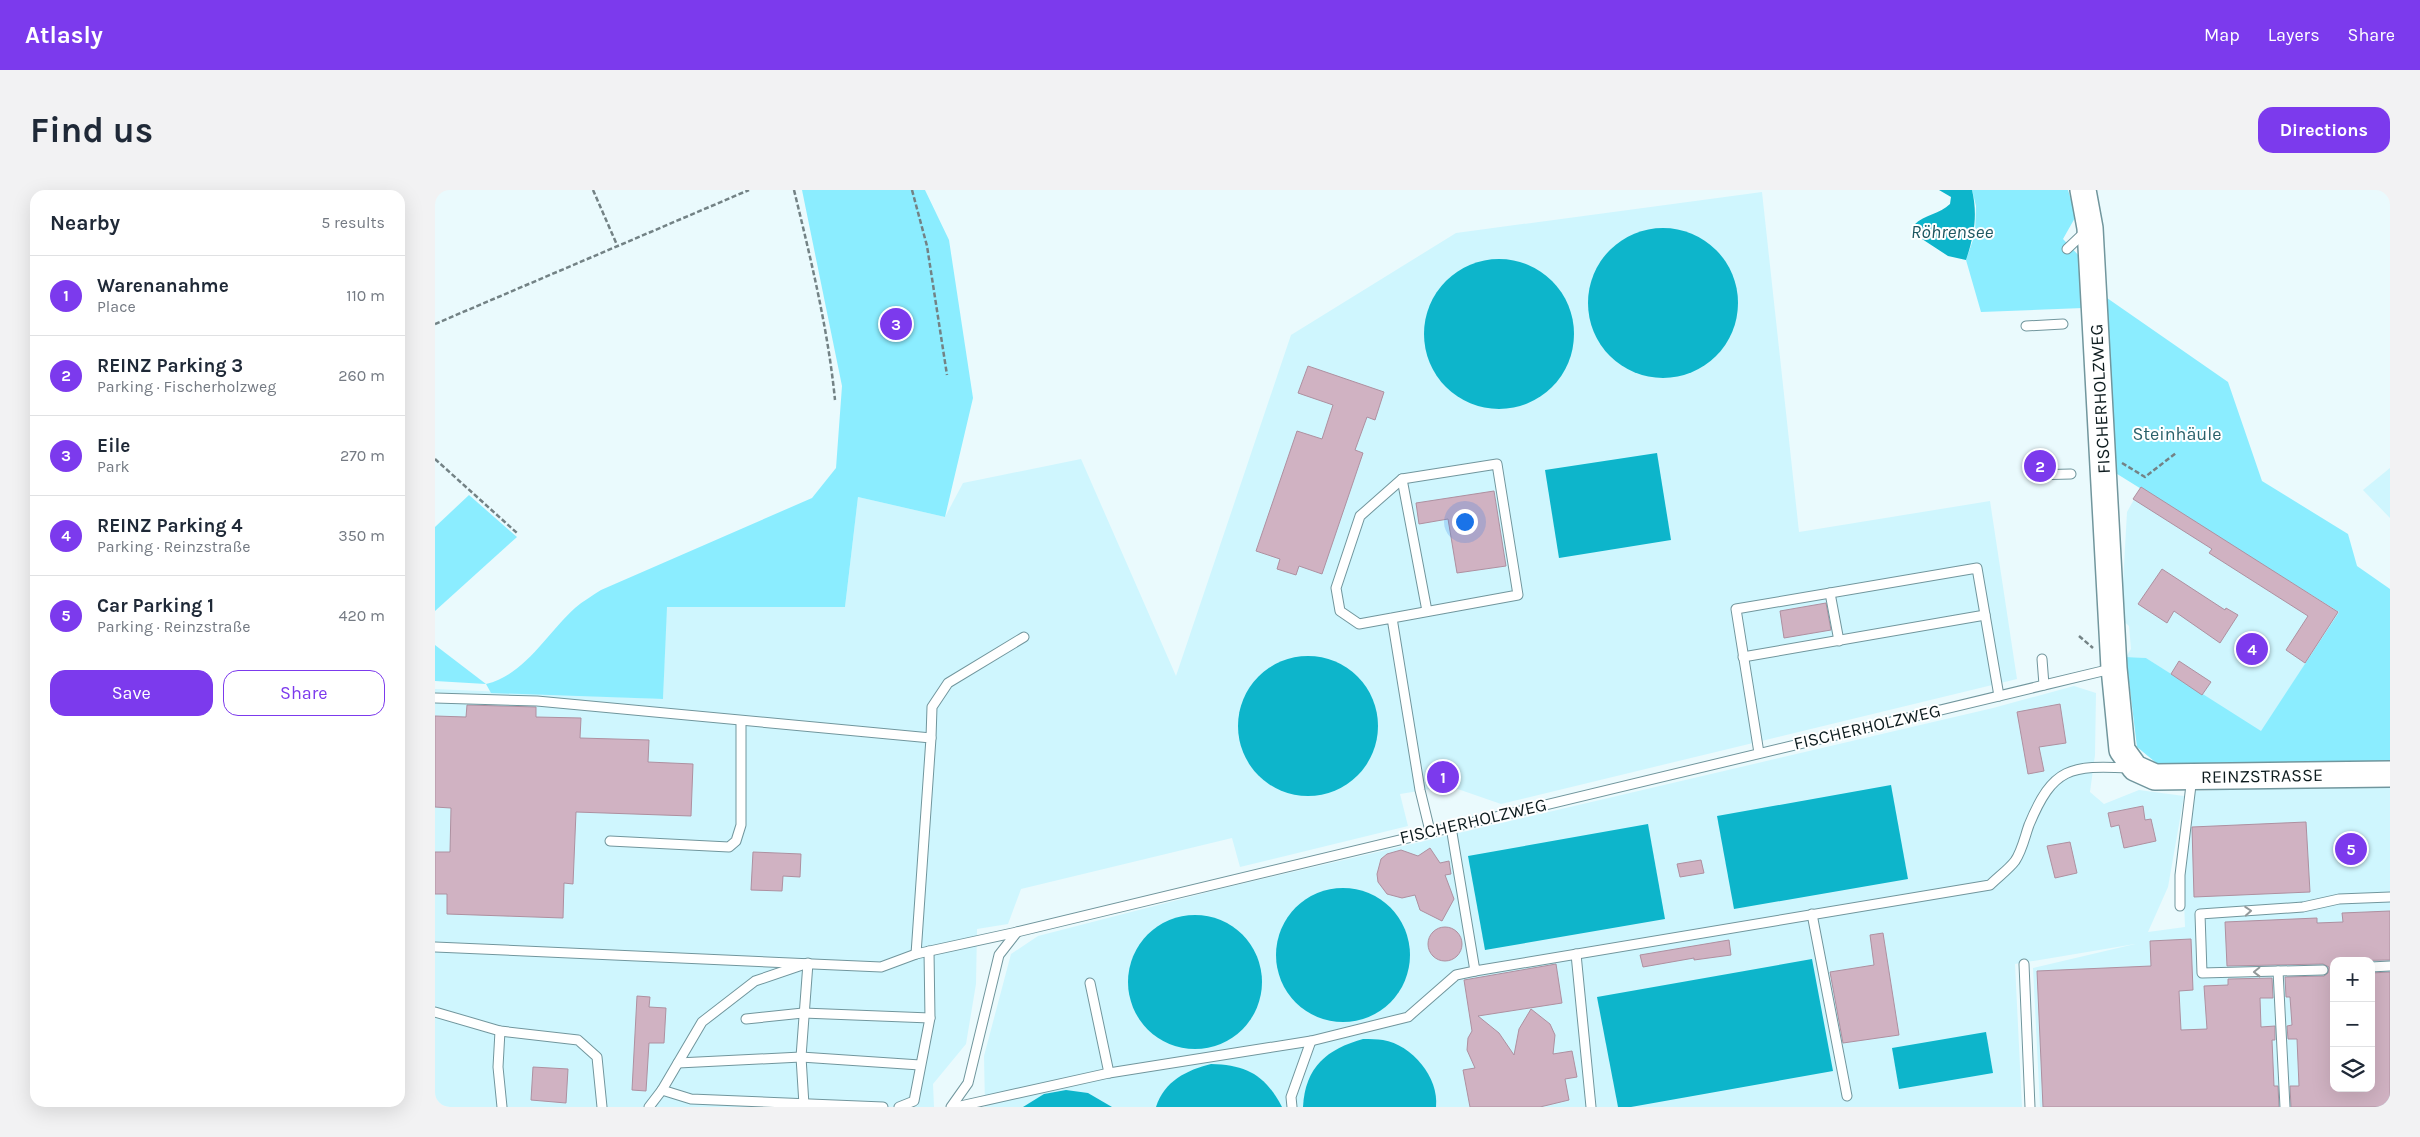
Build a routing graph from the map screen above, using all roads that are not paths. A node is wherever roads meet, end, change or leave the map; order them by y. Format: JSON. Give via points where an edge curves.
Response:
{"nodes":[{"id":1,"x":2083,"y":190,"type":"edge"},
{"id":2,"x":2090,"y":228,"type":"junction"},
{"id":3,"x":2067,"y":250,"type":"dead end"},
{"id":4,"x":2063,"y":324,"type":"dead end"},
{"id":5,"x":2026,"y":326,"type":"dead end"},
{"id":6,"x":2071,"y":474,"type":"dead end"},
{"id":7,"x":2033,"y":475,"type":"dead end"},
{"id":8,"x":1402,"y":479,"type":"junction"},
{"id":9,"x":1830,"y":593,"type":"junction"},
{"id":10,"x":1427,"y":611,"type":"junction"},
{"id":11,"x":1985,"y":615,"type":"junction"},
{"id":12,"x":1392,"y":618,"type":"junction"},
{"id":13,"x":1024,"y":637,"type":"dead end"},
{"id":14,"x":1839,"y":641,"type":"junction"},
{"id":15,"x":1743,"y":657,"type":"junction"},
{"id":16,"x":2042,"y":659,"type":"dead end"},
{"id":17,"x":2114,"y":668,"type":"junction"},
{"id":18,"x":2044,"y":685,"type":"junction"},
{"id":19,"x":1999,"y":696,"type":"junction"},
{"id":20,"x":435,"y":698,"type":"edge"},
{"id":21,"x":741,"y":720,"type":"junction"},
{"id":22,"x":931,"y":738,"type":"junction"},
{"id":23,"x":1759,"y":753,"type":"junction"},
{"id":24,"x":2135,"y":768,"type":"junction"},
{"id":25,"x":2390,"y":774,"type":"edge"},
{"id":26,"x":2192,"y":777,"type":"junction"},
{"id":27,"x":1451,"y":826,"type":"junction"},
{"id":28,"x":1430,"y":831,"type":"junction"},
{"id":29,"x":610,"y":841,"type":"dead end"},
{"id":30,"x":2390,"y":896,"type":"edge"},
{"id":31,"x":2180,"y":906,"type":"dead end"},
{"id":32,"x":1812,"y":914,"type":"junction"},
{"id":33,"x":1017,"y":932,"type":"junction"},
{"id":34,"x":435,"y":947,"type":"edge"},
{"id":35,"x":929,"y":951,"type":"junction"},
{"id":36,"x":916,"y":954,"type":"junction"},
{"id":37,"x":1576,"y":954,"type":"junction"},
{"id":38,"x":808,"y":963,"type":"junction"},
{"id":39,"x":2023,"y":964,"type":"dead end"},
{"id":40,"x":2390,"y":966,"type":"edge"},
{"id":41,"x":2375,"y":967,"type":"edge"},
{"id":42,"x":2323,"y":970,"type":"dead end"},
{"id":43,"x":1475,"y":971,"type":"junction"},
{"id":44,"x":2278,"y":971,"type":"junction"},
{"id":45,"x":1090,"y":983,"type":"dead end"},
{"id":46,"x":435,"y":1012,"type":"edge"},
{"id":47,"x":803,"y":1013,"type":"junction"},
{"id":48,"x":930,"y":1018,"type":"junction"},
{"id":49,"x":746,"y":1019,"type":"dead end"},
{"id":50,"x":500,"y":1031,"type":"junction"},
{"id":51,"x":1311,"y":1041,"type":"junction"},
{"id":52,"x":801,"y":1057,"type":"junction"},
{"id":53,"x":678,"y":1063,"type":"junction"},
{"id":54,"x":920,"y":1065,"type":"junction"},
{"id":55,"x":1109,"y":1073,"type":"junction"},
{"id":56,"x":662,"y":1090,"type":"junction"},
{"id":57,"x":1847,"y":1096,"type":"dead end"},
{"id":58,"x":804,"y":1104,"type":"junction"},
{"id":59,"x":502,"y":1107,"type":"edge"},
{"id":60,"x":603,"y":1107,"type":"edge"},
{"id":61,"x":649,"y":1107,"type":"edge"},
{"id":62,"x":883,"y":1107,"type":"edge"},
{"id":63,"x":899,"y":1107,"type":"edge"},
{"id":64,"x":951,"y":1107,"type":"edge"},
{"id":65,"x":956,"y":1107,"type":"edge"},
{"id":66,"x":1292,"y":1107,"type":"edge"},
{"id":67,"x":1591,"y":1107,"type":"edge"},
{"id":68,"x":2030,"y":1107,"type":"edge"},
{"id":69,"x":2285,"y":1107,"type":"edge"}],
"edges":[{"from":1,"to":2,"type":"street","name":"FISCHERHOLZWEG"},
{"from":2,"to":3,"type":"lane"},
{"from":2,"to":17,"type":"street","name":"FISCHERHOLZWEG"},
{"from":4,"to":5,"type":"lane"},
{"from":6,"to":7,"type":"lane"},
{"from":8,"to":10,"type":"lane"},
{"from":8,"to":10,"type":"lane","via":[[1497,464],[1517,595]]},
{"from":8,"to":12,"type":"lane","via":[[1360,516],[1336,588],[1341,611],[1359,624]]},
{"from":9,"to":11,"type":"lane","via":[[1977,568]]},
{"from":9,"to":14,"type":"lane"},
{"from":9,"to":15,"type":"lane","via":[[1735,609]]},
{"from":10,"to":12,"type":"lane"},
{"from":11,"to":14,"type":"lane"},
{"from":11,"to":19,"type":"lane"},
{"from":12,"to":28,"type":"lane"},
{"from":13,"to":22,"type":"lane","via":[[948,683],[932,707]]},
{"from":14,"to":15,"type":"lane"},
{"from":15,"to":23,"type":"lane"},
{"from":16,"to":18,"type":"lane"},
{"from":17,"to":18,"type":"lane","name":"FISCHERHOLZWEG"},
{"from":17,"to":24,"type":"street","name":"FISCHERHOLZWEG","via":[[2122,750]]},
{"from":18,"to":19,"type":"lane","name":"FISCHERHOLZWEG"},
{"from":19,"to":23,"type":"lane","name":"FISCHERHOLZWEG"},
{"from":20,"to":21,"type":"lane","via":[[537,701]]},
{"from":21,"to":22,"type":"lane"},
{"from":21,"to":29,"type":"lane","via":[[741,825],[736,841],[729,847]]},
{"from":22,"to":36,"type":"lane"},
{"from":23,"to":27,"type":"lane","name":"FISCHERHOLZWEG"},
{"from":24,"to":26,"type":"street","name":"REINZSTRASSE","via":[[2155,777]]},
{"from":24,"to":32,"type":"lane","via":[[2094,766],[2053,781],[2039,801],[2015,860],[1990,885]]},
{"from":25,"to":26,"type":"street","name":"REINZSTRASSE"},
{"from":26,"to":31,"type":"lane","via":[[2180,875]]},
{"from":27,"to":28,"type":"lane","name":"FISCHERHOLZWEG"},
{"from":27,"to":43,"type":"lane"},
{"from":28,"to":33,"type":"lane","name":"FISCHERHOLZWEG"},
{"from":44,"to":30,"type":"lane","one_way":true,"via":[[2202,973],[2200,914],[2303,907],[2339,899]]},
{"from":32,"to":37,"type":"lane"},
{"from":32,"to":57,"type":"lane"},
{"from":33,"to":35,"type":"lane","name":"FISCHERHOLZWEG"},
{"from":33,"to":64,"type":"lane","via":[[999,955],[968,1083]]},
{"from":34,"to":38,"type":"lane","name":"FISCHERHOLZWEG"},
{"from":35,"to":36,"type":"lane","name":"FISCHERHOLZWEG"},
{"from":35,"to":48,"type":"lane"},
{"from":36,"to":38,"type":"lane","name":"FISCHERHOLZWEG","via":[[881,967]]},
{"from":37,"to":43,"type":"lane"},
{"from":37,"to":67,"type":"lane"},
{"from":38,"to":47,"type":"lane"},
{"from":38,"to":53,"type":"lane","via":[[755,981],[747,987],[702,1022]]},
{"from":39,"to":68,"type":"lane"},
{"from":40,"to":41,"type":"lane"},
{"from":42,"to":44,"type":"lane"},
{"from":43,"to":51,"type":"lane","via":[[1456,975],[1408,1017]]},
{"from":44,"to":69,"type":"lane"},
{"from":45,"to":55,"type":"lane"},
{"from":46,"to":50,"type":"lane"},
{"from":47,"to":48,"type":"lane"},
{"from":47,"to":49,"type":"lane"},
{"from":47,"to":52,"type":"lane"},
{"from":48,"to":54,"type":"lane"},
{"from":50,"to":59,"type":"lane","via":[[498,1067]]},
{"from":50,"to":60,"type":"lane","via":[[578,1040],[597,1057]]},
{"from":51,"to":55,"type":"lane"},
{"from":51,"to":66,"type":"lane","via":[[1291,1096]]},
{"from":52,"to":53,"type":"lane"},
{"from":52,"to":54,"type":"lane"},
{"from":52,"to":58,"type":"lane"},
{"from":53,"to":56,"type":"lane"},
{"from":54,"to":63,"type":"lane","via":[[914,1101]]},
{"from":55,"to":65,"type":"lane"},
{"from":56,"to":58,"type":"lane","via":[[691,1099]]},
{"from":56,"to":61,"type":"lane"},
{"from":58,"to":62,"type":"lane"}]}
